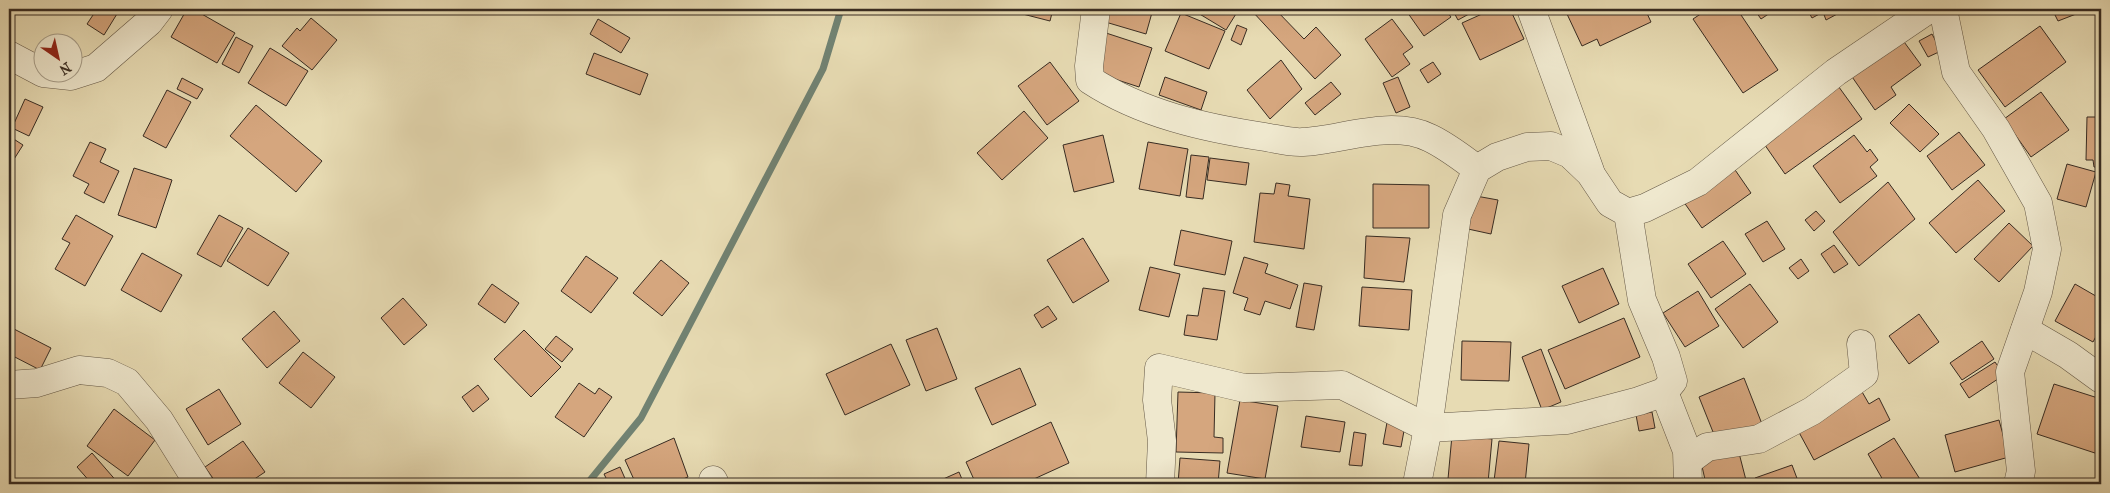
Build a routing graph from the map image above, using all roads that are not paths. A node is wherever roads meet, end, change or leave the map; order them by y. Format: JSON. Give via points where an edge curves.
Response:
{"nodes":[{"id":1,"x":159,"y":9,"type":"edge"},
{"id":2,"x":1096,"y":9,"type":"edge"},
{"id":3,"x":1531,"y":9,"type":"edge"},
{"id":4,"x":1929,"y":9,"type":"edge"},
{"id":5,"x":1944,"y":9,"type":"edge"},
{"id":6,"x":9,"y":55,"type":"edge"},
{"id":7,"x":1565,"y":103,"type":"junction"},
{"id":8,"x":1546,"y":146,"type":"junction"},
{"id":9,"x":1477,"y":169,"type":"junction"},
{"id":10,"x":1590,"y":173,"type":"junction"},
{"id":11,"x":1628,"y":213,"type":"junction"},
{"id":12,"x":2025,"y":330,"type":"junction"},
{"id":13,"x":1861,"y":344,"type":"dead end"},
{"id":14,"x":2101,"y":379,"type":"edge"},
{"id":15,"x":9,"y":385,"type":"edge"},
{"id":16,"x":1664,"y":392,"type":"junction"},
{"id":17,"x":1428,"y":428,"type":"junction"},
{"id":18,"x":1688,"y":473,"type":"edge"},
{"id":19,"x":199,"y":484,"type":"edge"},
{"id":20,"x":1160,"y":484,"type":"edge"},
{"id":21,"x":1417,"y":484,"type":"edge"},
{"id":22,"x":2018,"y":484,"type":"edge"}],
"edges":[{"from":1,"to":6,"type":"street","via":[[149,22],[96,68],[72,76],[43,73]]},
{"from":2,"to":9,"type":"street","via":[[1090,80],[1110,93],[1156,113],[1239,133],[1302,142],[1397,130],[1428,137]]},
{"from":3,"to":7,"type":"street"},
{"from":4,"to":11,"type":"street","via":[[1836,72],[1698,182]]},
{"from":5,"to":12,"type":"street","via":[[1956,72],[1996,129],[2038,204],[2047,249],[2038,292]]},
{"from":7,"to":8,"type":"street"},
{"from":7,"to":10,"type":"street"},
{"from":8,"to":9,"type":"street","via":[[1526,147]]},
{"from":8,"to":10,"type":"street","via":[[1570,154]]},
{"from":9,"to":17,"type":"street","via":[[1457,215]]},
{"from":10,"to":11,"type":"street","via":[[1610,203]]},
{"from":11,"to":16,"type":"street","via":[[1642,300],[1673,381]]},
{"from":12,"to":14,"type":"street"},
{"from":12,"to":22,"type":"street","via":[[2010,372],[2021,471]]},
{"from":13,"to":18,"type":"street","via":[[1864,374],[1812,411],[1759,439],[1707,448]]},
{"from":15,"to":19,"type":"street","via":[[37,382],[79,370],[108,373],[127,382],[159,420]]},
{"from":16,"to":17,"type":"street","via":[[1567,420]]},
{"from":16,"to":18,"type":"street","via":[[1687,451]]},
{"from":17,"to":20,"type":"street","via":[[1342,385],[1244,388],[1159,368]]},
{"from":17,"to":21,"type":"street"}]}
